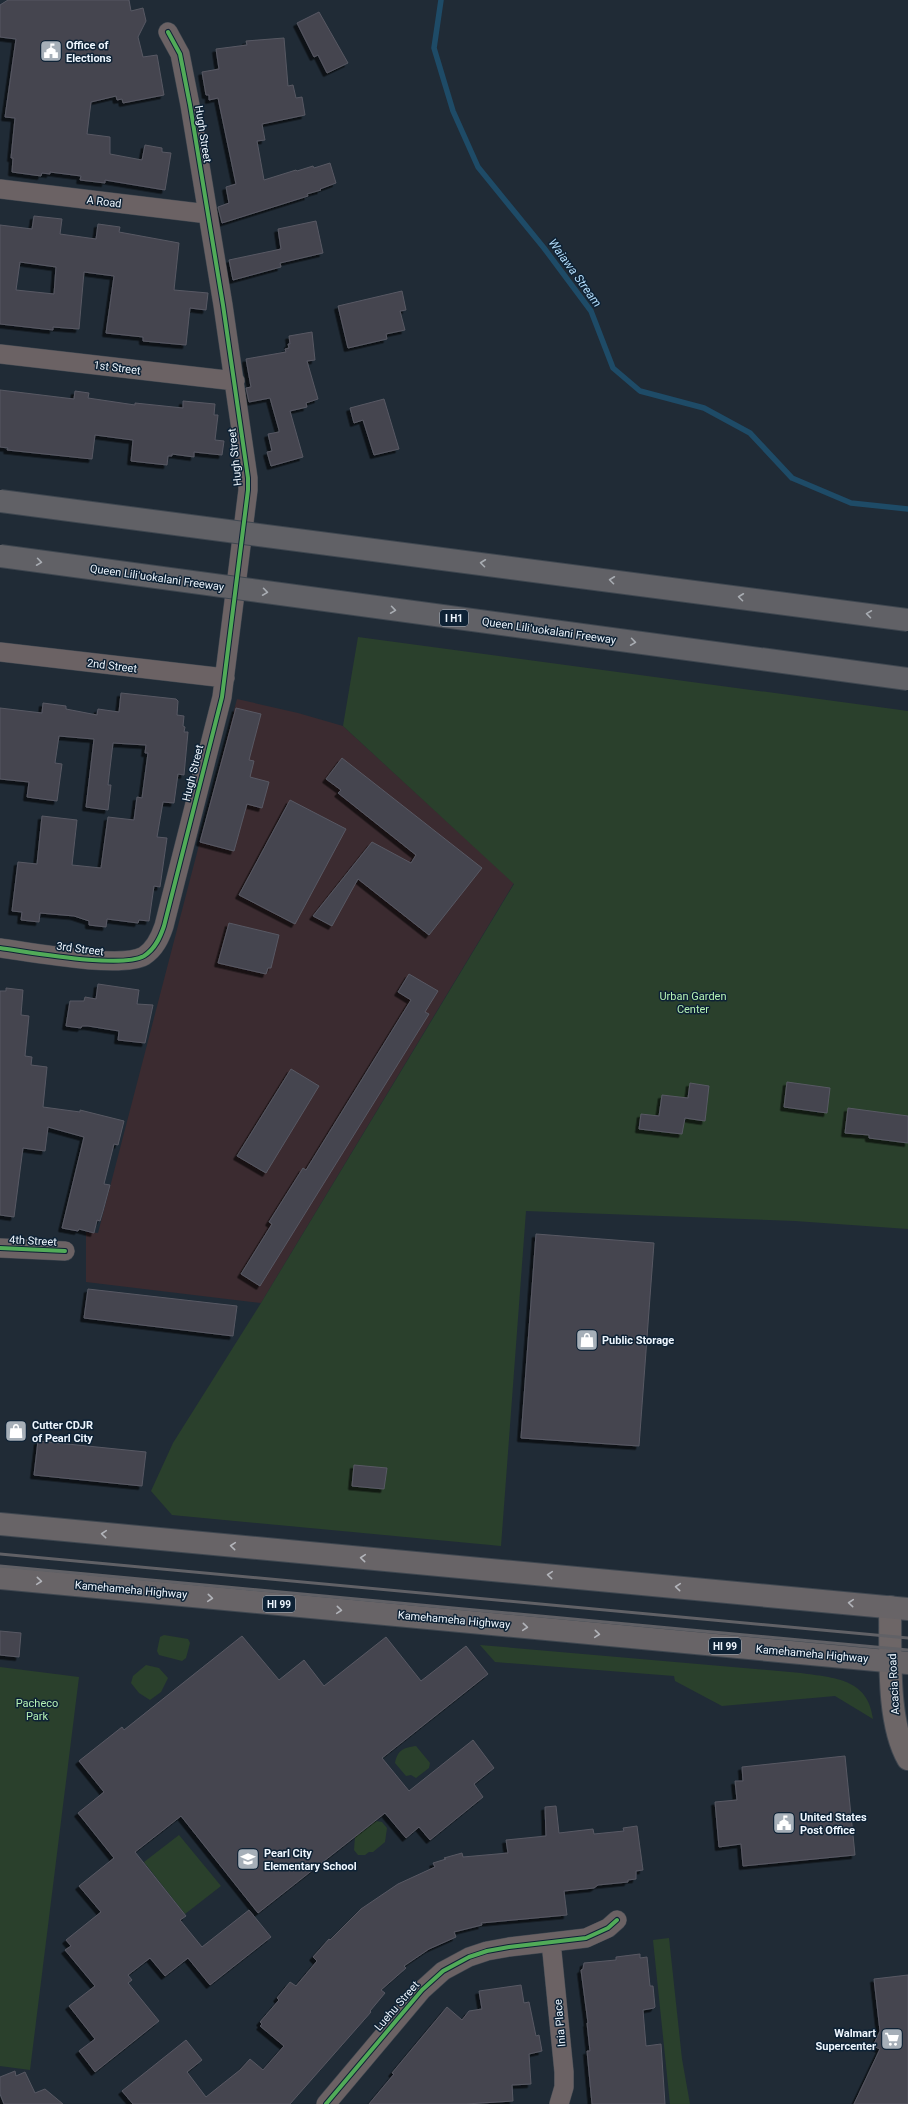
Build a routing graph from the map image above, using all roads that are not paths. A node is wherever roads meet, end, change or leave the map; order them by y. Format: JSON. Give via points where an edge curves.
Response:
{"nodes":[{"id":1,"x":168,"y":32,"type":"dead end"},
{"id":2,"x":0,"y":189,"type":"edge"},
{"id":3,"x":208,"y":214,"type":"junction"},
{"id":4,"x":0,"y":354,"type":"edge"},
{"id":5,"x":235,"y":382,"type":"junction"},
{"id":6,"x":0,"y":500,"type":"edge"},
{"id":7,"x":0,"y":556,"type":"edge"},
{"id":8,"x":908,"y":620,"type":"edge"},
{"id":9,"x":0,"y":652,"type":"edge"},
{"id":10,"x":225,"y":678,"type":"junction"},
{"id":11,"x":908,"y":679,"type":"edge"},
{"id":12,"x":164,"y":926,"type":"joint"},
{"id":13,"x":0,"y":948,"type":"edge"},
{"id":14,"x":0,"y":1248,"type":"edge"},
{"id":15,"x":65,"y":1251,"type":"dead end"},
{"id":16,"x":0,"y":1524,"type":"edge"},
{"id":17,"x":0,"y":1578,"type":"edge"},
{"id":18,"x":899,"y":1608,"type":"edge"},
{"id":19,"x":900,"y":1662,"type":"edge"},
{"id":20,"x":908,"y":1758,"type":"edge"},
{"id":21,"x":617,"y":1920,"type":"dead end"},
{"id":22,"x":551,"y":1942,"type":"junction"},
{"id":23,"x":326,"y":2104,"type":"edge"},
{"id":24,"x":559,"y":2104,"type":"edge"}],
"edges":[{"from":1,"to":3,"type":"street","name":"Hugh Street","via":[[180,54]]},
{"from":2,"to":3,"type":"street","name":"A Road"},
{"from":3,"to":5,"type":"street","name":"Hugh Street"},
{"from":4,"to":5,"type":"street","name":"1st Street"},
{"from":5,"to":10,"type":"street","name":"Hugh Street","via":[[248,490]]},
{"from":8,"to":6,"type":"highway","one_way":true,"bridge":true},
{"from":7,"to":11,"type":"highway","name":"Queen Liliʻuokalani Freeway","number":"I H1","one_way":true,"bridge":true},
{"from":9,"to":10,"type":"street","name":"2nd Street"},
{"from":10,"to":12,"type":"street","name":"Hugh Street"},
{"from":12,"to":13,"type":"street","name":"3rd Street","via":[[160,938],[150,952],[128,961],[111,962]]},
{"from":14,"to":15,"type":"street","name":"4th Street"},
{"from":18,"to":16,"type":"main road","one_way":true},
{"from":17,"to":19,"type":"main road","name":"Kamehameha Highway","number":"HI 99","one_way":true},
{"from":18,"to":19,"type":"main road","name":"Acacia Road"},
{"from":19,"to":20,"type":"main road","name":"Acacia Road","via":[[893,1698],[896,1721]]},
{"from":21,"to":22,"type":"street","name":"Luehu Street","via":[[586,1938]]},
{"from":22,"to":23,"type":"street","name":"Luehu Street","via":[[487,1951],[443,1971],[422,1990]]},
{"from":22,"to":24,"type":"street","name":"Inia Place","via":[[564,2072],[564,2087]]}]}
